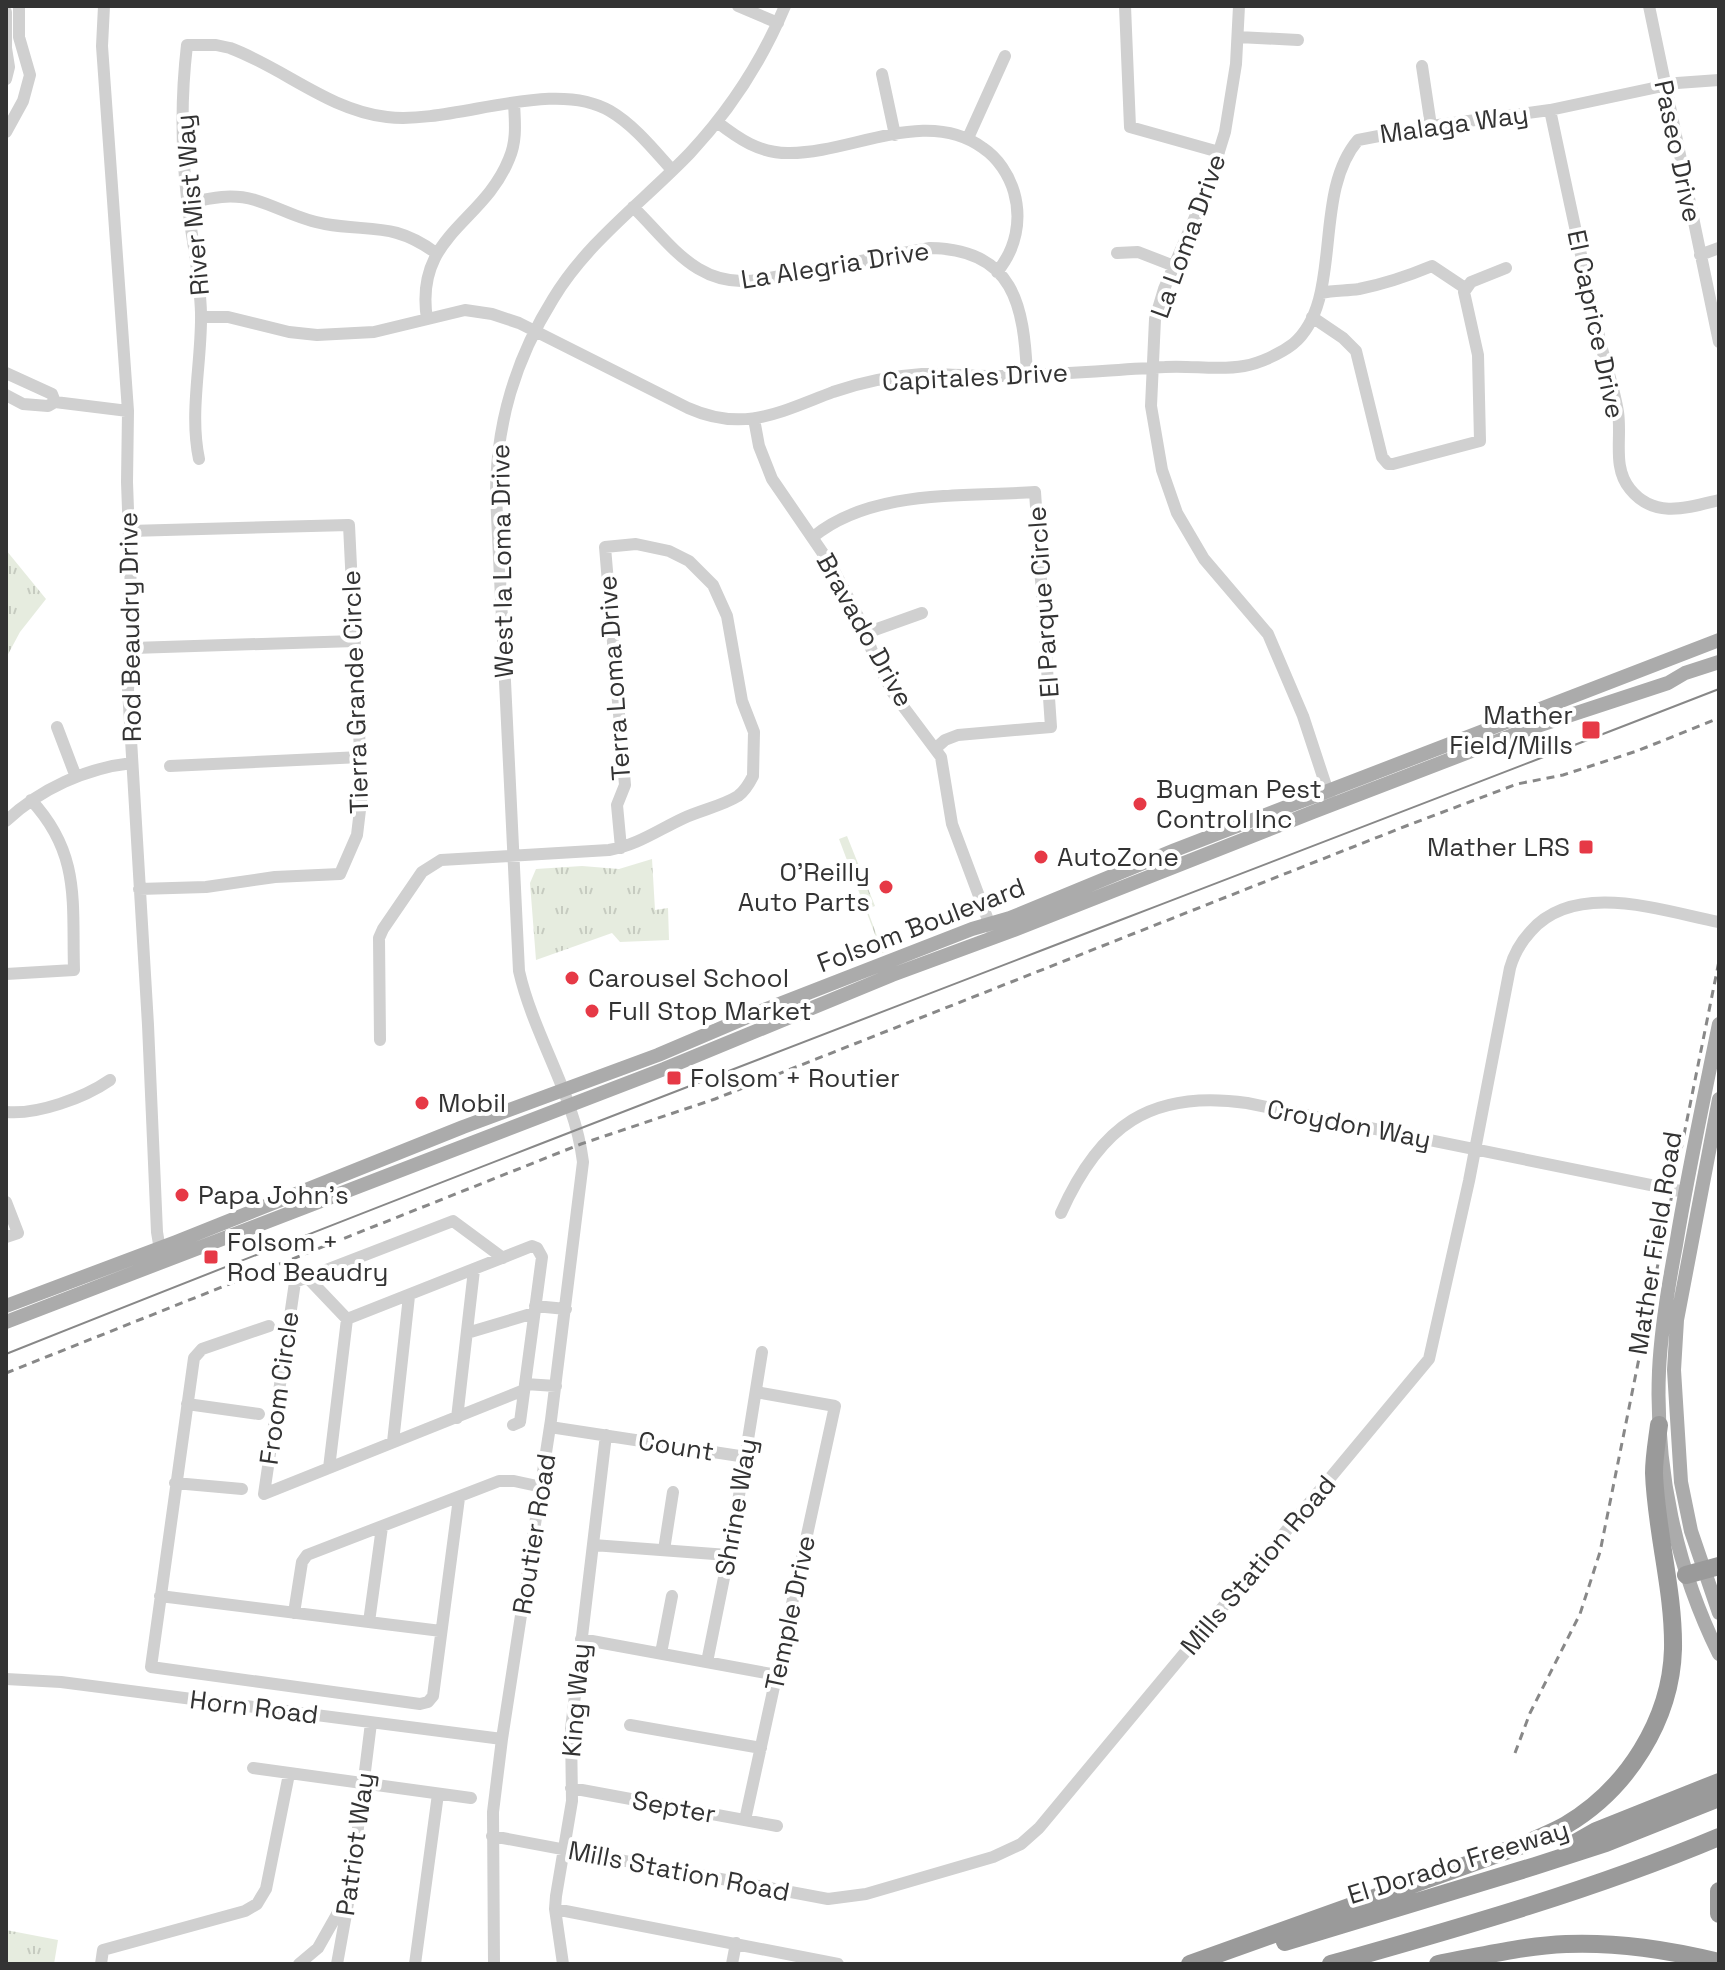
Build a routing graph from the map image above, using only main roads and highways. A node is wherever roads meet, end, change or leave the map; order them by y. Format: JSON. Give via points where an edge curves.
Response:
{"nodes":[{"id":1,"x":1719,"y":640,"type":"edge"},
{"id":2,"x":1719,"y":662,"type":"edge"},
{"id":3,"x":1330,"y":798,"type":"junction"},
{"id":4,"x":992,"y":930,"type":"junction"},
{"id":5,"x":759,"y":1012,"type":"junction"},
{"id":6,"x":1719,"y":1024,"type":"edge"},
{"id":7,"x":710,"y":1051,"type":"junction"},
{"id":8,"x":1719,"y":1099,"type":"edge"},
{"id":9,"x":402,"y":1151,"type":"junction"},
{"id":10,"x":350,"y":1189,"type":"junction"},
{"id":11,"x":1685,"y":1192,"type":"junction"},
{"id":12,"x":161,"y":1254,"type":"junction"},
{"id":13,"x":6,"y":1306,"type":"edge"},
{"id":14,"x":1679,"y":1308,"type":"junction"},
{"id":15,"x":6,"y":1322,"type":"edge"},
{"id":16,"x":1659,"y":1425,"type":"junction"},
{"id":17,"x":1703,"y":1570,"type":"edge"},
{"id":18,"x":1719,"y":1613,"type":"edge"},
{"id":19,"x":1719,"y":1654,"type":"edge"},
{"id":20,"x":1719,"y":1782,"type":"edge"},
{"id":21,"x":1719,"y":1798,"type":"edge"},
{"id":22,"x":1719,"y":1837,"type":"edge"},
{"id":23,"x":1535,"y":1866,"type":"junction"},
{"id":24,"x":1719,"y":1891,"type":"edge"},
{"id":25,"x":1719,"y":1914,"type":"edge"},
{"id":26,"x":1719,"y":1962,"type":"edge"},
{"id":27,"x":1190,"y":1964,"type":"edge"},
{"id":28,"x":1209,"y":1964,"type":"edge"},
{"id":29,"x":1331,"y":1964,"type":"edge"},
{"id":30,"x":1438,"y":1964,"type":"edge"}],
"edges":[{"from":1,"to":3,"type":"main road","name":"Folsom Boulevard"},
{"from":2,"to":3,"type":"main road","name":"Folsom Boulevard"},
{"from":3,"to":4,"type":"main road","name":"Folsom Boulevard"},
{"from":4,"to":5,"type":"main road","name":"Folsom Boulevard"},
{"from":4,"to":7,"type":"main road","name":"Folsom Boulevard"},
{"from":5,"to":7,"type":"main road","via":[[756,1023],[723,1038]]},
{"from":5,"to":9,"type":"main road","name":"Folsom Boulevard"},
{"from":6,"to":11,"type":"main road","name":"Mather Field Road"},
{"from":7,"to":10,"type":"main road","name":"Folsom Boulevard"},
{"from":8,"to":14,"type":"main road","name":"Mather Field Road"},
{"from":9,"to":10,"type":"main road","via":[[390,1165],[357,1179]]},
{"from":9,"to":12,"type":"main road","name":"Folsom Boulevard"},
{"from":10,"to":12,"type":"main road","name":"Folsom Boulevard","via":[[181,1256]]},
{"from":11,"to":14,"type":"main road","via":[[1689,1212],[1674,1297]]},
{"from":11,"to":16,"type":"main road","name":"Mather Field Road","via":[[1663,1318]]},
{"from":12,"to":13,"type":"main road","name":"Folsom Boulevard"},
{"from":12,"to":15,"type":"main road","name":"Folsom Boulevard"},
{"from":14,"to":17,"type":"main road","name":"Mather Field Road","via":[[1675,1418],[1681,1482]]},
{"from":16,"to":17,"type":"main road","name":"Mather Field Road","via":[[1674,1533]]},
{"from":16,"to":27,"type":"highway","via":[[1654,1471],[1673,1652],[1652,1733],[1629,1769],[1566,1825],[1528,1843]]},
{"from":17,"to":18,"type":"main road","name":"Mather Field Road"},
{"from":17,"to":19,"type":"main road","name":"Mather Field Road"},
{"from":20,"to":23,"type":"highway","via":[[1596,1831]]},
{"from":21,"to":23,"type":"highway","name":"El Dorado Freeway"},
{"from":22,"to":29,"type":"highway","via":[[1522,1910]]},
{"from":23,"to":28,"type":"highway","name":"El Dorado Freeway"},
{"from":24,"to":25,"type":"highway"},
{"from":26,"to":30,"type":"highway","via":[[1656,1948],[1564,1944]]}]}
